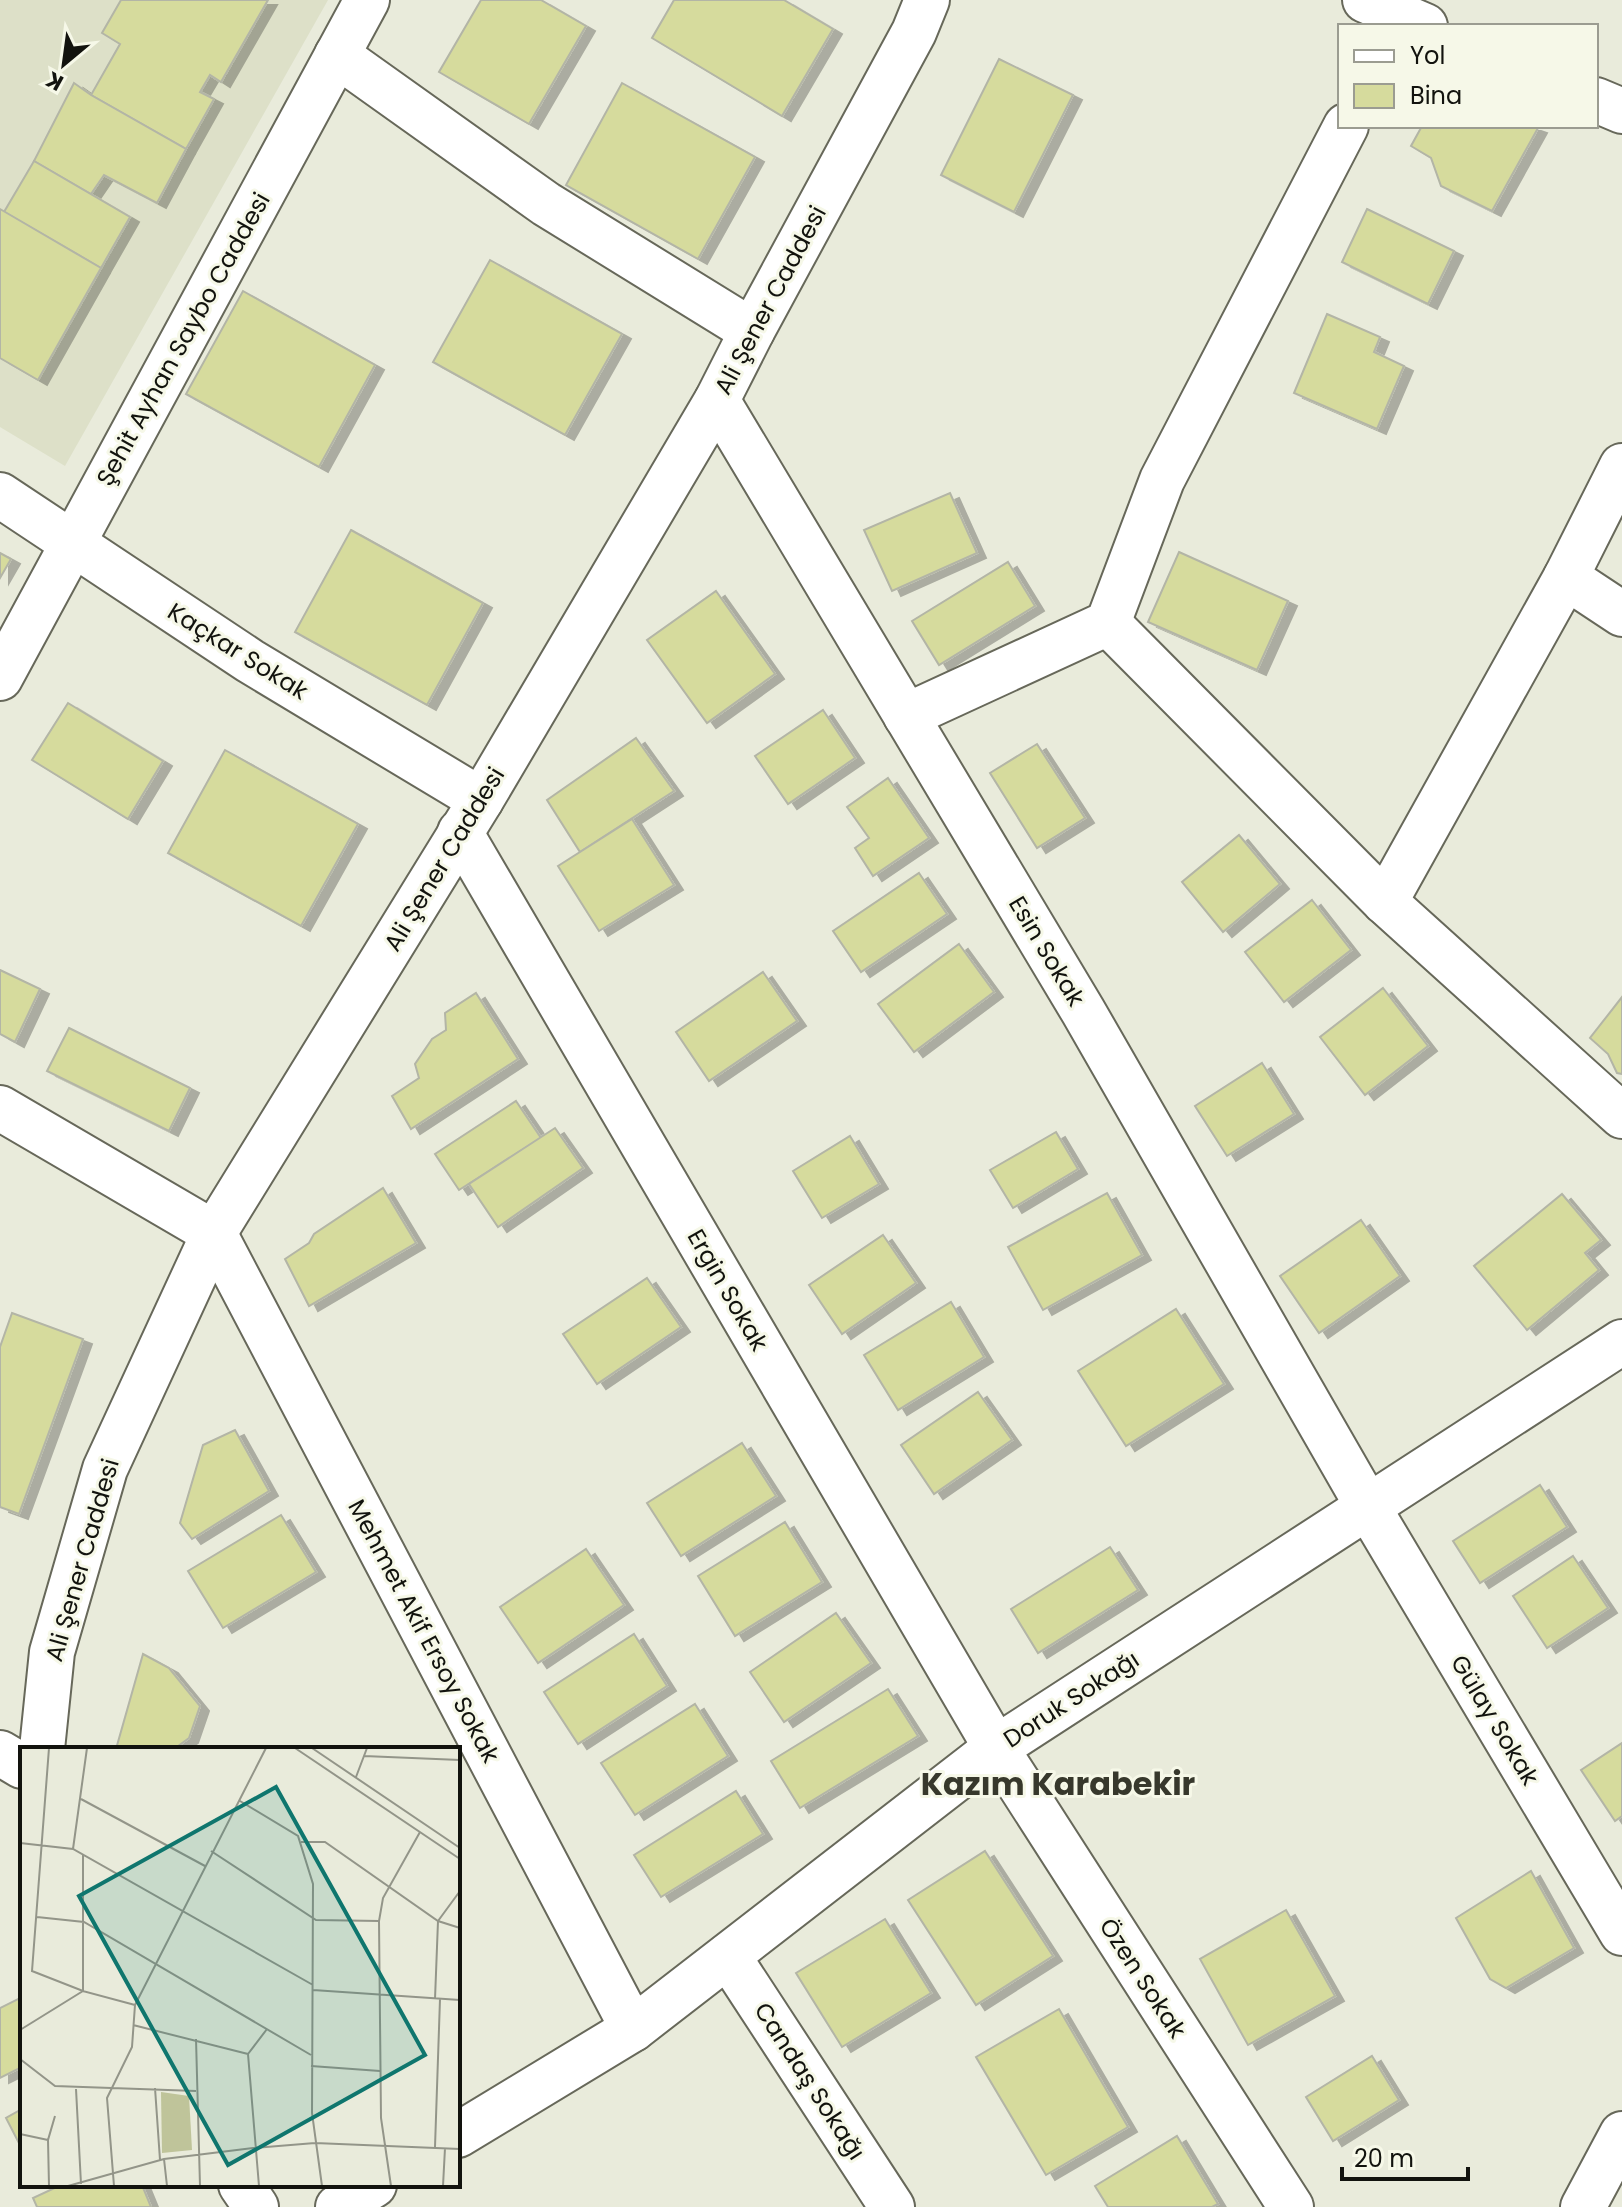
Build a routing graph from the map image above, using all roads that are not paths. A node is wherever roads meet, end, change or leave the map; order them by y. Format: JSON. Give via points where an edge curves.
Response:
{"nodes":[{"id":1,"x":367,"y":0,"type":"edge"},
{"id":2,"x":927,"y":0,"type":"edge"},
{"id":3,"x":337,"y":55,"type":"junction"},
{"id":4,"x":1598,"y":101,"type":"edge"},
{"id":5,"x":1622,"y":111,"type":"edge"},
{"id":6,"x":1345,"y":128,"type":"edge"},
{"id":7,"x":752,"y":331,"type":"junction"},
{"id":8,"x":717,"y":400,"type":"junction"},
{"id":9,"x":1622,"y":466,"type":"edge"},
{"id":10,"x":0,"y":495,"type":"edge"},
{"id":11,"x":71,"y":544,"type":"junction"},
{"id":12,"x":1566,"y":577,"type":"junction"},
{"id":13,"x":1622,"y":614,"type":"edge"},
{"id":14,"x":1108,"y":623,"type":"junction"},
{"id":15,"x":0,"y":678,"type":"edge"},
{"id":16,"x":906,"y":716,"type":"junction"},
{"id":17,"x":471,"y":816,"type":"junction"},
{"id":18,"x":1385,"y":902,"type":"junction"},
{"id":19,"x":0,"y":1108,"type":"edge"},
{"id":20,"x":1622,"y":1116,"type":"edge"},
{"id":21,"x":214,"y":1233,"type":"junction"},
{"id":22,"x":1622,"y":1342,"type":"edge"},
{"id":23,"x":1368,"y":1507,"type":"junction"},
{"id":24,"x":42,"y":1747,"type":"edge"},
{"id":25,"x":996,"y":1748,"type":"junction"},
{"id":26,"x":0,"y":1753,"type":"edge"},
{"id":27,"x":20,"y":1765,"type":"edge"},
{"id":28,"x":1622,"y":1933,"type":"edge"},
{"id":29,"x":728,"y":1956,"type":"junction"},
{"id":30,"x":633,"y":2029,"type":"junction"},
{"id":31,"x":460,"y":2134,"type":"edge"},
{"id":32,"x":1622,"y":2134,"type":"edge"},
{"id":33,"x":242,"y":2187,"type":"edge"},
{"id":34,"x":371,"y":2187,"type":"edge"},
{"id":35,"x":256,"y":2207,"type":"edge"},
{"id":36,"x":338,"y":2207,"type":"edge"},
{"id":37,"x":892,"y":2207,"type":"edge"},
{"id":38,"x":1291,"y":2207,"type":"edge"},
{"id":39,"x":1583,"y":2207,"type":"edge"}],
"edges":[{"from":1,"to":3,"type":"street","name":"Şehit Ayhan Saybo Caddesi"},
{"from":2,"to":7,"type":"street","name":"Ali Şener Caddesi"},
{"from":3,"to":7,"type":"street","via":[[546,204]]},
{"from":3,"to":11,"type":"street","name":"Şehit Ayhan Saybo Caddesi"},
{"from":4,"to":5,"type":"street"},
{"from":6,"to":14,"type":"street","via":[[1162,480]]},
{"from":7,"to":8,"type":"street","name":"Ali Şener Caddesi"},
{"from":8,"to":16,"type":"street","name":"Esin Sokak"},
{"from":8,"to":17,"type":"street","name":"Ali Şener Caddesi"},
{"from":9,"to":12,"type":"street"},
{"from":10,"to":11,"type":"street","name":"Kaçkar Sokak"},
{"from":11,"to":15,"type":"street","name":"Şehit Ayhan Saybo Caddesi"},
{"from":11,"to":17,"type":"street","name":"Kaçkar Sokak"},
{"from":12,"to":13,"type":"street"},
{"from":12,"to":18,"type":"street"},
{"from":14,"to":16,"type":"street"},
{"from":14,"to":18,"type":"street"},
{"from":16,"to":23,"type":"street","name":"Esin Sokak","via":[[1083,1011]]},
{"from":17,"to":21,"type":"street","name":"Ali Şener Caddesi"},
{"from":17,"to":25,"type":"street","name":"Ergin Sokak"},
{"from":18,"to":20,"type":"street"},
{"from":19,"to":21,"type":"street"},
{"from":21,"to":24,"type":"street","name":"Ali Şener Caddesi","via":[[105,1469],[52,1652]]},
{"from":21,"to":30,"type":"street","name":"Mehmet Akif Ersoy Sokak"},
{"from":22,"to":23,"type":"street","name":"Doruk Sokağı"},
{"from":23,"to":25,"type":"street","name":"Doruk Sokağı"},
{"from":23,"to":28,"type":"street","name":"Gülay Sokak"},
{"from":25,"to":29,"type":"street","name":"Doruk Sokağı"},
{"from":25,"to":38,"type":"street","name":"Özen Sokak"},
{"from":26,"to":27,"type":"street"},
{"from":29,"to":30,"type":"street","name":"Doruk Sokağı"},
{"from":29,"to":37,"type":"street","name":"Candaş Sokağı"},
{"from":30,"to":31,"type":"street","name":"Doruk Sokağı"},
{"from":32,"to":39,"type":"street"},
{"from":33,"to":35,"type":"street"},
{"from":34,"to":36,"type":"street"}]}
